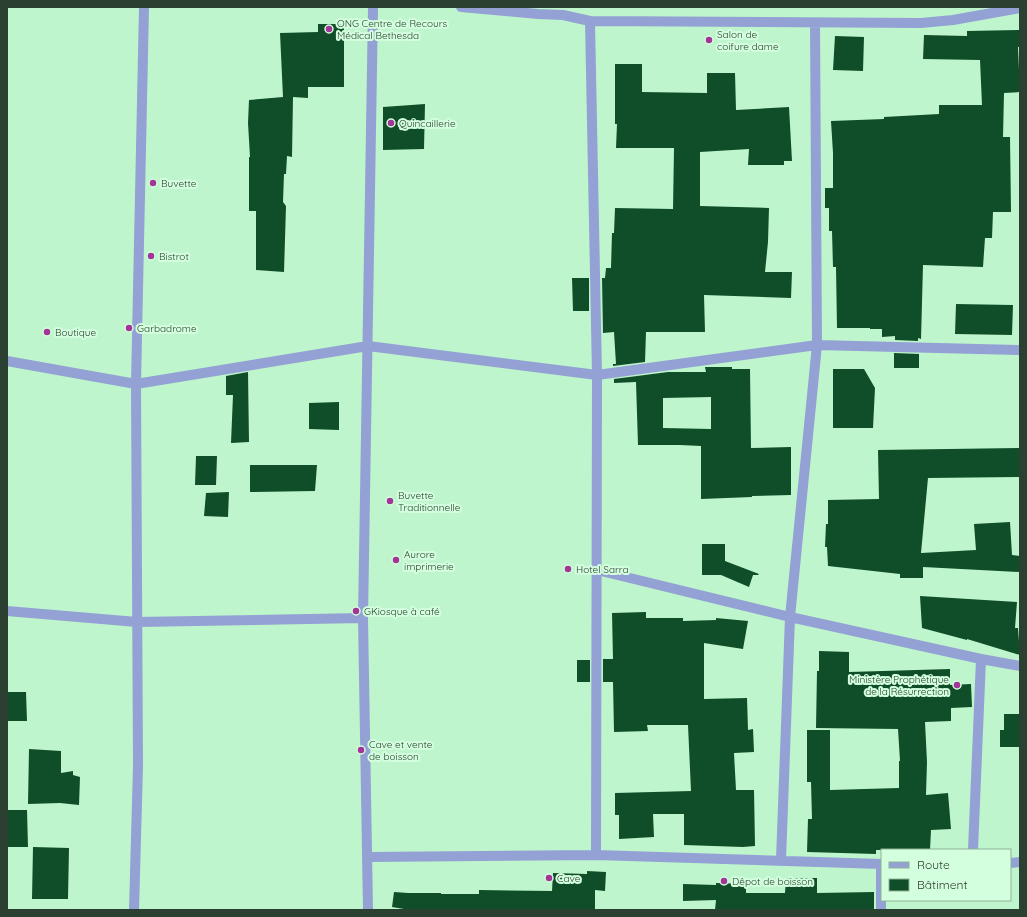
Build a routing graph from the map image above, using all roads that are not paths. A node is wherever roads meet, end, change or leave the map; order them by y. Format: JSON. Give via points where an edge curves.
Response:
{"nodes":[{"id":1,"x":144,"y":7,"type":"edge"},
{"id":2,"x":373,"y":7,"type":"edge"},
{"id":3,"x":461,"y":7,"type":"edge"},
{"id":4,"x":1020,"y":8,"type":"edge"},
{"id":5,"x":590,"y":21,"type":"junction"},
{"id":6,"x":815,"y":23,"type":"junction"},
{"id":7,"x":817,"y":345,"type":"junction"},
{"id":8,"x":368,"y":346,"type":"junction"},
{"id":9,"x":1020,"y":350,"type":"edge"},
{"id":10,"x":7,"y":361,"type":"edge"},
{"id":11,"x":598,"y":374,"type":"junction"},
{"id":12,"x":136,"y":384,"type":"junction"},
{"id":13,"x":597,"y":570,"type":"junction"},
{"id":14,"x":7,"y":611,"type":"edge"},
{"id":15,"x":790,"y":616,"type":"junction"},
{"id":16,"x":362,"y":618,"type":"junction"},
{"id":17,"x":137,"y":622,"type":"junction"},
{"id":18,"x":981,"y":659,"type":"junction"},
{"id":19,"x":1020,"y":666,"type":"edge"},
{"id":20,"x":973,"y":849,"type":"edge"},
{"id":21,"x":596,"y":855,"type":"junction"},
{"id":22,"x":367,"y":857,"type":"junction"},
{"id":23,"x":781,"y":860,"type":"junction"},
{"id":24,"x":881,"y":864,"type":"edge"},
{"id":25,"x":134,"y":910,"type":"edge"},
{"id":26,"x":368,"y":910,"type":"edge"}],
"edges":[{"from":1,"to":12,"type":"street"},
{"from":2,"to":8,"type":"street"},
{"from":3,"to":5,"type":"street","via":[[563,15]]},
{"from":4,"to":6,"type":"street","via":[[921,23]]},
{"from":5,"to":6,"type":"street"},
{"from":5,"to":11,"type":"street"},
{"from":6,"to":7,"type":"street"},
{"from":7,"to":9,"type":"street"},
{"from":7,"to":11,"type":"street"},
{"from":7,"to":15,"type":"street"},
{"from":8,"to":11,"type":"street"},
{"from":8,"to":12,"type":"street"},
{"from":8,"to":16,"type":"street"},
{"from":10,"to":12,"type":"street"},
{"from":11,"to":13,"type":"street"},
{"from":12,"to":17,"type":"street"},
{"from":13,"to":15,"type":"street"},
{"from":13,"to":21,"type":"street"},
{"from":14,"to":17,"type":"street"},
{"from":15,"to":18,"type":"street"},
{"from":15,"to":23,"type":"street"},
{"from":16,"to":17,"type":"street"},
{"from":16,"to":22,"type":"street"},
{"from":17,"to":25,"type":"street","via":[[138,766]]},
{"from":18,"to":19,"type":"street"},
{"from":18,"to":20,"type":"street"},
{"from":21,"to":22,"type":"street"},
{"from":21,"to":23,"type":"street"},
{"from":22,"to":26,"type":"street"},
{"from":23,"to":24,"type":"street"}]}
